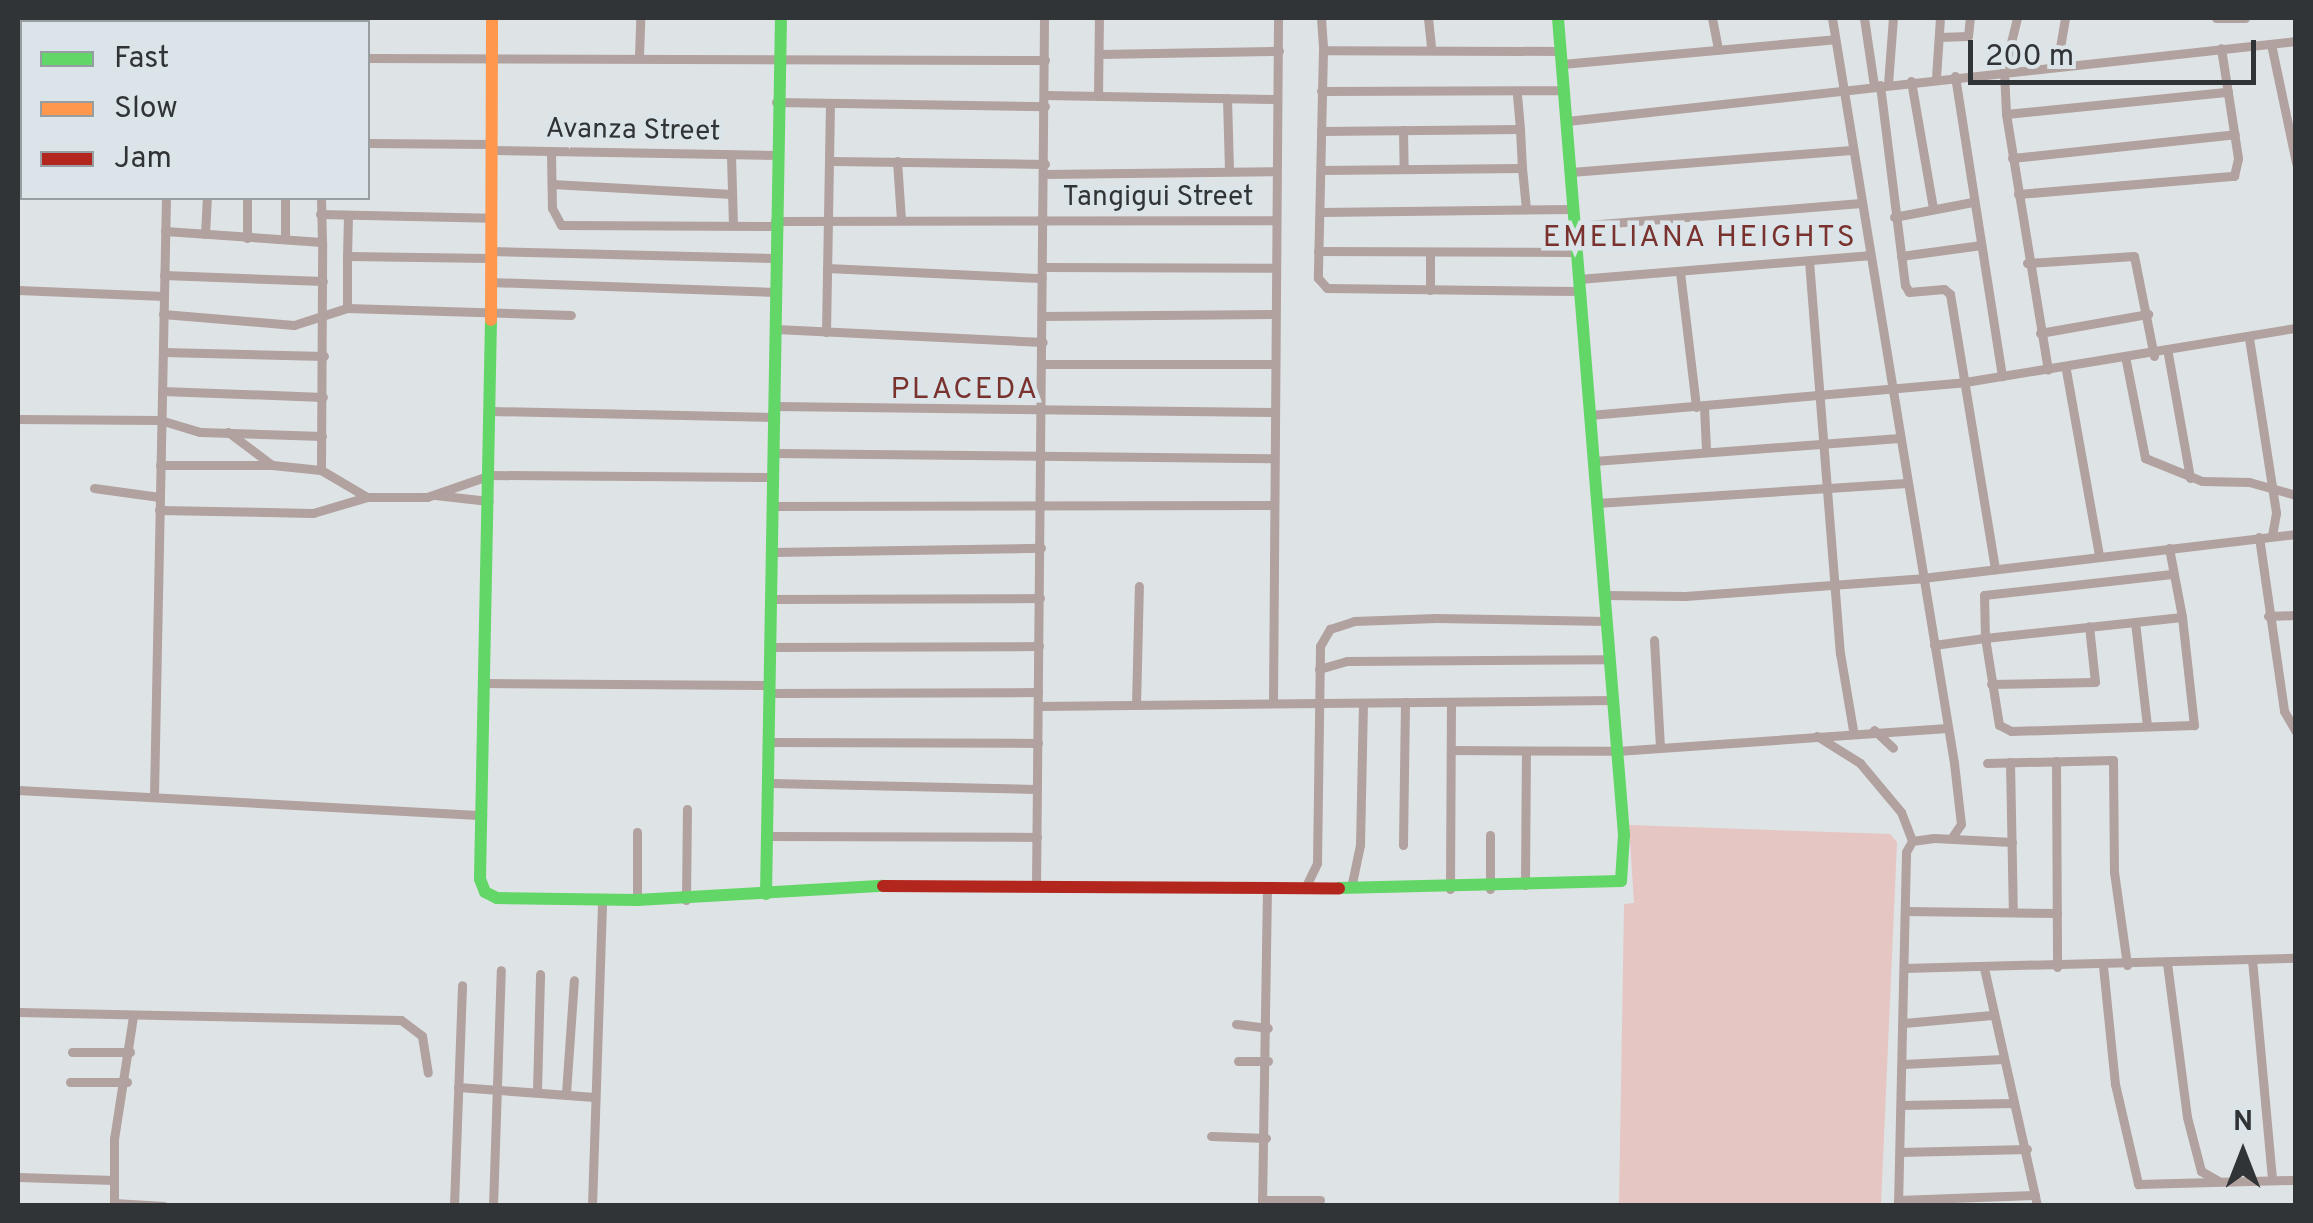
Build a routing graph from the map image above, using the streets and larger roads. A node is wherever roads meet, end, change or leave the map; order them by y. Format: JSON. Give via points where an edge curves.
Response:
{"nodes":[{"id":1,"x":492,"y":18,"type":"edge"},
{"id":2,"x":640,"y":18,"type":"edge"},
{"id":3,"x":780,"y":18,"type":"edge"},
{"id":4,"x":1044,"y":18,"type":"edge"},
{"id":5,"x":1099,"y":18,"type":"edge"},
{"id":6,"x":1278,"y":18,"type":"edge"},
{"id":7,"x":1322,"y":18,"type":"edge"},
{"id":8,"x":1428,"y":18,"type":"edge"},
{"id":9,"x":1558,"y":18,"type":"edge"},
{"id":10,"x":1712,"y":18,"type":"edge"},
{"id":11,"x":1832,"y":18,"type":"edge"},
{"id":12,"x":1864,"y":18,"type":"edge"},
{"id":13,"x":1892,"y":18,"type":"edge"},
{"id":14,"x":1940,"y":18,"type":"edge"},
{"id":15,"x":1970,"y":18,"type":"edge"},
{"id":16,"x":2016,"y":18,"type":"edge"},
{"id":17,"x":2065,"y":18,"type":"edge"},
{"id":18,"x":2216,"y":18,"type":"edge"},
{"id":19,"x":2245,"y":18,"type":"edge"},
{"id":20,"x":1939,"y":37,"type":"junction"},
{"id":21,"x":1835,"y":39,"type":"junction"},
{"id":22,"x":2296,"y":42,"type":"edge"},
{"id":23,"x":2271,"y":44,"type":"junction"},
{"id":24,"x":2220,"y":48,"type":"junction"},
{"id":25,"x":1718,"y":49,"type":"junction"},
{"id":26,"x":1322,"y":50,"type":"junction"},
{"id":27,"x":1431,"y":50,"type":"junction"},
{"id":28,"x":1278,"y":51,"type":"junction"},
{"id":29,"x":1099,"y":54,"type":"junction"},
{"id":30,"x":491,"y":56,"type":"junction"},
{"id":31,"x":639,"y":56,"type":"junction"},
{"id":32,"x":1561,"y":57,"type":"junction"},
{"id":33,"x":370,"y":58,"type":"edge"},
{"id":34,"x":779,"y":58,"type":"junction"},
{"id":35,"x":1046,"y":60,"type":"junction"},
{"id":36,"x":2057,"y":65,"type":"junction"},
{"id":37,"x":2004,"y":70,"type":"junction"},
{"id":38,"x":1955,"y":76,"type":"junction"},
{"id":39,"x":1936,"y":78,"type":"junction"},
{"id":40,"x":1912,"y":81,"type":"junction"},
{"id":41,"x":1880,"y":85,"type":"junction"},
{"id":42,"x":1564,"y":90,"type":"junction"},
{"id":43,"x":1322,"y":91,"type":"junction"},
{"id":44,"x":1517,"y":91,"type":"junction"},
{"id":45,"x":1845,"y":92,"type":"junction"},
{"id":46,"x":2228,"y":92,"type":"junction"},
{"id":47,"x":1098,"y":96,"type":"junction"},
{"id":48,"x":1228,"y":98,"type":"junction"},
{"id":49,"x":1277,"y":99,"type":"junction"},
{"id":50,"x":1045,"y":101,"type":"junction"},
{"id":51,"x":776,"y":102,"type":"junction"},
{"id":52,"x":830,"y":102,"type":"junction"},
{"id":53,"x":2006,"y":114,"type":"junction"},
{"id":54,"x":1566,"y":120,"type":"junction"},
{"id":55,"x":1321,"y":130,"type":"junction"},
{"id":56,"x":1404,"y":130,"type":"junction"},
{"id":57,"x":1520,"y":130,"type":"junction"},
{"id":58,"x":2235,"y":134,"type":"junction"},
{"id":59,"x":370,"y":143,"type":"edge"},
{"id":60,"x":490,"y":147,"type":"junction"},
{"id":61,"x":1851,"y":150,"type":"junction"},
{"id":62,"x":552,"y":153,"type":"junction"},
{"id":63,"x":730,"y":155,"type":"junction"},
{"id":64,"x":776,"y":155,"type":"junction"},
{"id":65,"x":2012,"y":158,"type":"junction"},
{"id":66,"x":831,"y":161,"type":"junction"},
{"id":67,"x":897,"y":161,"type":"junction"},
{"id":68,"x":2296,"y":162,"type":"edge"},
{"id":69,"x":1522,"y":168,"type":"junction"},
{"id":70,"x":1045,"y":169,"type":"junction"},
{"id":71,"x":1404,"y":169,"type":"junction"},
{"id":72,"x":1321,"y":170,"type":"junction"},
{"id":73,"x":1228,"y":171,"type":"junction"},
{"id":74,"x":1275,"y":172,"type":"junction"},
{"id":75,"x":1571,"y":172,"type":"junction"},
{"id":76,"x":552,"y":184,"type":"junction"},
{"id":77,"x":732,"y":194,"type":"junction"},
{"id":78,"x":2018,"y":194,"type":"junction"},
{"id":79,"x":166,"y":200,"type":"edge"},
{"id":80,"x":206,"y":200,"type":"edge"},
{"id":81,"x":247,"y":200,"type":"edge"},
{"id":82,"x":285,"y":200,"type":"edge"},
{"id":83,"x":320,"y":200,"type":"edge"},
{"id":84,"x":1860,"y":202,"type":"junction"},
{"id":85,"x":1973,"y":202,"type":"junction"},
{"id":86,"x":1526,"y":209,"type":"junction"},
{"id":87,"x":1574,"y":209,"type":"junction"},
{"id":88,"x":1933,"y":209,"type":"junction"},
{"id":89,"x":1320,"y":212,"type":"junction"},
{"id":90,"x":320,"y":214,"type":"junction"},
{"id":91,"x":348,"y":216,"type":"junction"},
{"id":92,"x":1894,"y":217,"type":"junction"},
{"id":93,"x":490,"y":218,"type":"junction"},
{"id":94,"x":901,"y":218,"type":"junction"},
{"id":95,"x":828,"y":220,"type":"junction"},
{"id":96,"x":1274,"y":220,"type":"junction"},
{"id":97,"x":1042,"y":221,"type":"junction"},
{"id":98,"x":733,"y":224,"type":"junction"},
{"id":99,"x":775,"y":224,"type":"junction"},
{"id":100,"x":1575,"y":226,"type":"junction"},
{"id":101,"x":166,"y":231,"type":"junction"},
{"id":102,"x":206,"y":234,"type":"junction"},
{"id":103,"x":247,"y":238,"type":"junction"},
{"id":104,"x":285,"y":240,"type":"junction"},
{"id":105,"x":322,"y":242,"type":"junction"},
{"id":106,"x":1981,"y":245,"type":"junction"},
{"id":107,"x":1318,"y":251,"type":"junction"},
{"id":108,"x":1430,"y":252,"type":"junction"},
{"id":109,"x":1577,"y":252,"type":"junction"},
{"id":110,"x":490,"y":254,"type":"junction"},
{"id":111,"x":1869,"y":255,"type":"junction"},
{"id":112,"x":346,"y":256,"type":"junction"},
{"id":113,"x":1901,"y":256,"type":"junction"},
{"id":114,"x":775,"y":258,"type":"junction"},
{"id":115,"x":1809,"y":262,"type":"junction"},
{"id":116,"x":2027,"y":262,"type":"junction"},
{"id":117,"x":826,"y":268,"type":"junction"},
{"id":118,"x":1274,"y":268,"type":"junction"},
{"id":119,"x":1680,"y":272,"type":"junction"},
{"id":120,"x":1042,"y":273,"type":"junction"},
{"id":121,"x":164,"y":275,"type":"junction"},
{"id":122,"x":322,"y":281,"type":"junction"},
{"id":123,"x":490,"y":282,"type":"junction"},
{"id":124,"x":1580,"y":285,"type":"junction"},
{"id":125,"x":18,"y":290,"type":"edge"},
{"id":126,"x":1430,"y":290,"type":"junction"},
{"id":127,"x":775,"y":292,"type":"junction"},
{"id":128,"x":164,"y":296,"type":"junction"},
{"id":129,"x":346,"y":308,"type":"junction"},
{"id":130,"x":492,"y":310,"type":"junction"},
{"id":131,"x":324,"y":312,"type":"junction"},
{"id":132,"x":163,"y":314,"type":"junction"},
{"id":133,"x":1274,"y":314,"type":"junction"},
{"id":134,"x":2148,"y":314,"type":"junction"},
{"id":135,"x":571,"y":315,"type":"dead end"},
{"id":136,"x":1042,"y":316,"type":"junction"},
{"id":137,"x":776,"y":328,"type":"junction"},
{"id":138,"x":2296,"y":328,"type":"edge"},
{"id":139,"x":826,"y":332,"type":"junction"},
{"id":140,"x":2040,"y":333,"type":"junction"},
{"id":141,"x":2249,"y":338,"type":"junction"},
{"id":142,"x":1043,"y":342,"type":"junction"},
{"id":143,"x":162,"y":352,"type":"junction"},
{"id":144,"x":2168,"y":354,"type":"junction"},
{"id":145,"x":324,"y":356,"type":"junction"},
{"id":146,"x":2154,"y":356,"type":"junction"},
{"id":147,"x":2126,"y":361,"type":"junction"},
{"id":148,"x":1043,"y":364,"type":"junction"},
{"id":149,"x":1273,"y":364,"type":"junction"},
{"id":150,"x":2048,"y":370,"type":"junction"},
{"id":151,"x":2066,"y":370,"type":"junction"},
{"id":152,"x":2002,"y":376,"type":"junction"},
{"id":153,"x":1965,"y":382,"type":"junction"},
{"id":154,"x":162,"y":391,"type":"junction"},
{"id":155,"x":1890,"y":392,"type":"junction"},
{"id":156,"x":1818,"y":395,"type":"junction"},
{"id":157,"x":323,"y":398,"type":"junction"},
{"id":158,"x":1042,"y":407,"type":"junction"},
{"id":159,"x":1700,"y":407,"type":"junction"},
{"id":160,"x":491,"y":411,"type":"junction"},
{"id":161,"x":775,"y":412,"type":"junction"},
{"id":162,"x":1272,"y":412,"type":"junction"},
{"id":163,"x":1590,"y":415,"type":"junction"},
{"id":164,"x":18,"y":420,"type":"edge"},
{"id":165,"x":160,"y":420,"type":"junction"},
{"id":166,"x":228,"y":432,"type":"junction"},
{"id":167,"x":322,"y":436,"type":"junction"},
{"id":168,"x":1899,"y":438,"type":"junction"},
{"id":169,"x":1824,"y":440,"type":"junction"},
{"id":170,"x":1706,"y":450,"type":"junction"},
{"id":171,"x":774,"y":453,"type":"junction"},
{"id":172,"x":1040,"y":457,"type":"junction"},
{"id":173,"x":1273,"y":458,"type":"junction"},
{"id":174,"x":1594,"y":461,"type":"junction"},
{"id":175,"x":160,"y":464,"type":"junction"},
{"id":176,"x":272,"y":465,"type":"junction"},
{"id":177,"x":2188,"y":466,"type":"junction"},
{"id":178,"x":2174,"y":469,"type":"junction"},
{"id":179,"x":321,"y":470,"type":"junction"},
{"id":180,"x":491,"y":474,"type":"junction"},
{"id":181,"x":773,"y":477,"type":"junction"},
{"id":182,"x":2190,"y":478,"type":"junction"},
{"id":183,"x":1906,"y":483,"type":"junction"},
{"id":184,"x":2272,"y":486,"type":"junction"},
{"id":185,"x":1826,"y":487,"type":"junction"},
{"id":186,"x":94,"y":488,"type":"dead end"},
{"id":187,"x":436,"y":495,"type":"junction"},
{"id":188,"x":2296,"y":495,"type":"edge"},
{"id":189,"x":367,"y":496,"type":"junction"},
{"id":190,"x":159,"y":497,"type":"junction"},
{"id":191,"x":489,"y":501,"type":"junction"},
{"id":192,"x":1040,"y":502,"type":"junction"},
{"id":193,"x":1597,"y":503,"type":"junction"},
{"id":194,"x":774,"y":506,"type":"junction"},
{"id":195,"x":1274,"y":506,"type":"junction"},
{"id":196,"x":159,"y":510,"type":"junction"},
{"id":197,"x":2296,"y":534,"type":"edge"},
{"id":198,"x":2272,"y":536,"type":"junction"},
{"id":199,"x":2259,"y":537,"type":"junction"},
{"id":200,"x":1040,"y":548,"type":"junction"},
{"id":201,"x":2169,"y":548,"type":"junction"},
{"id":202,"x":772,"y":552,"type":"junction"},
{"id":203,"x":2100,"y":556,"type":"junction"},
{"id":204,"x":1995,"y":569,"type":"junction"},
{"id":205,"x":2172,"y":574,"type":"junction"},
{"id":206,"x":1922,"y":578,"type":"junction"},
{"id":207,"x":1837,"y":582,"type":"junction"},
{"id":208,"x":1139,"y":586,"type":"dead end"},
{"id":209,"x":1604,"y":595,"type":"junction"},
{"id":210,"x":1040,"y":598,"type":"junction"},
{"id":211,"x":771,"y":599,"type":"junction"},
{"id":212,"x":2296,"y":615,"type":"edge"},
{"id":213,"x":2268,"y":616,"type":"junction"},
{"id":214,"x":2182,"y":617,"type":"junction"},
{"id":215,"x":1607,"y":620,"type":"junction"},
{"id":216,"x":2135,"y":622,"type":"junction"},
{"id":217,"x":2089,"y":626,"type":"junction"},
{"id":218,"x":1985,"y":638,"type":"junction"},
{"id":219,"x":1654,"y":640,"type":"dead end"},
{"id":220,"x":1934,"y":645,"type":"junction"},
{"id":221,"x":1039,"y":646,"type":"junction"},
{"id":222,"x":770,"y":647,"type":"junction"},
{"id":223,"x":1610,"y":659,"type":"junction"},
{"id":224,"x":1319,"y":669,"type":"junction"},
{"id":225,"x":487,"y":683,"type":"junction"},
{"id":226,"x":1991,"y":684,"type":"junction"},
{"id":227,"x":770,"y":689,"type":"junction"},
{"id":228,"x":1038,"y":692,"type":"junction"},
{"id":229,"x":1613,"y":700,"type":"junction"},
{"id":230,"x":1363,"y":702,"type":"junction"},
{"id":231,"x":1405,"y":702,"type":"junction"},
{"id":232,"x":1451,"y":702,"type":"junction"},
{"id":233,"x":1272,"y":703,"type":"junction"},
{"id":234,"x":1318,"y":703,"type":"junction"},
{"id":235,"x":1136,"y":704,"type":"junction"},
{"id":236,"x":1038,"y":706,"type":"junction"},
{"id":237,"x":2147,"y":726,"type":"junction"},
{"id":238,"x":1947,"y":728,"type":"junction"},
{"id":239,"x":1853,"y":730,"type":"junction"},
{"id":240,"x":1874,"y":730,"type":"junction"},
{"id":241,"x":2296,"y":732,"type":"edge"},
{"id":242,"x":1814,"y":735,"type":"junction"},
{"id":243,"x":771,"y":742,"type":"junction"},
{"id":244,"x":1038,"y":743,"type":"junction"},
{"id":245,"x":1660,"y":746,"type":"junction"},
{"id":246,"x":1894,"y":748,"type":"dead end"},
{"id":247,"x":1451,"y":750,"type":"junction"},
{"id":248,"x":1526,"y":750,"type":"junction"},
{"id":249,"x":1617,"y":750,"type":"junction"},
{"id":250,"x":2056,"y":761,"type":"junction"},
{"id":251,"x":2010,"y":762,"type":"junction"},
{"id":252,"x":1986,"y":763,"type":"dead end"},
{"id":253,"x":771,"y":783,"type":"junction"},
{"id":254,"x":1036,"y":789,"type":"junction"},
{"id":255,"x":18,"y":790,"type":"edge"},
{"id":256,"x":154,"y":795,"type":"junction"},
{"id":257,"x":687,"y":808,"type":"dead end"},
{"id":258,"x":482,"y":815,"type":"junction"},
{"id":259,"x":638,"y":832,"type":"dead end"},
{"id":260,"x":1490,"y":835,"type":"dead end"},
{"id":261,"x":770,"y":836,"type":"junction"},
{"id":262,"x":1037,"y":836,"type":"junction"},
{"id":263,"x":1953,"y":836,"type":"junction"},
{"id":264,"x":1912,"y":842,"type":"junction"},
{"id":265,"x":2012,"y":842,"type":"junction"},
{"id":266,"x":1403,"y":845,"type":"dead end"},
{"id":267,"x":1525,"y":886,"type":"junction"},
{"id":268,"x":1036,"y":887,"type":"junction"},
{"id":269,"x":1268,"y":888,"type":"junction"},
{"id":270,"x":1305,"y":888,"type":"junction"},
{"id":271,"x":1351,"y":888,"type":"junction"},
{"id":272,"x":1450,"y":889,"type":"junction"},
{"id":273,"x":1490,"y":889,"type":"junction"},
{"id":274,"x":766,"y":894,"type":"junction"},
{"id":275,"x":602,"y":900,"type":"junction"},
{"id":276,"x":636,"y":900,"type":"junction"},
{"id":277,"x":686,"y":900,"type":"junction"},
{"id":278,"x":1905,"y":911,"type":"junction"},
{"id":279,"x":2013,"y":912,"type":"junction"},
{"id":280,"x":2057,"y":913,"type":"junction"},
{"id":281,"x":2296,"y":958,"type":"edge"},
{"id":282,"x":2252,"y":959,"type":"junction"},
{"id":283,"x":2167,"y":962,"type":"junction"},
{"id":284,"x":2127,"y":965,"type":"junction"},
{"id":285,"x":2103,"y":966,"type":"junction"},
{"id":286,"x":2058,"y":967,"type":"junction"},
{"id":287,"x":1904,"y":968,"type":"junction"},
{"id":288,"x":1984,"y":968,"type":"junction"},
{"id":289,"x":501,"y":970,"type":"dead end"},
{"id":290,"x":540,"y":974,"type":"dead end"},
{"id":291,"x":574,"y":980,"type":"dead end"},
{"id":292,"x":462,"y":984,"type":"dead end"},
{"id":293,"x":18,"y":1012,"type":"edge"},
{"id":294,"x":133,"y":1016,"type":"junction"},
{"id":295,"x":1992,"y":1016,"type":"junction"},
{"id":296,"x":1904,"y":1023,"type":"junction"},
{"id":297,"x":1236,"y":1024,"type":"dead end"},
{"id":298,"x":1268,"y":1028,"type":"junction"},
{"id":299,"x":72,"y":1052,"type":"dead end"},
{"id":300,"x":130,"y":1052,"type":"junction"},
{"id":301,"x":2003,"y":1059,"type":"junction"},
{"id":302,"x":1238,"y":1061,"type":"dead end"},
{"id":303,"x":1268,"y":1061,"type":"junction"},
{"id":304,"x":1903,"y":1064,"type":"junction"},
{"id":305,"x":428,"y":1073,"type":"dead end"},
{"id":306,"x":70,"y":1082,"type":"dead end"},
{"id":307,"x":127,"y":1082,"type":"junction"},
{"id":308,"x":458,"y":1087,"type":"junction"},
{"id":309,"x":495,"y":1088,"type":"junction"},
{"id":310,"x":537,"y":1091,"type":"junction"},
{"id":311,"x":566,"y":1093,"type":"junction"},
{"id":312,"x":596,"y":1097,"type":"junction"},
{"id":313,"x":2014,"y":1103,"type":"junction"},
{"id":314,"x":1901,"y":1106,"type":"junction"},
{"id":315,"x":1211,"y":1136,"type":"dead end"},
{"id":316,"x":1266,"y":1138,"type":"junction"},
{"id":317,"x":2027,"y":1149,"type":"junction"},
{"id":318,"x":1900,"y":1152,"type":"junction"},
{"id":319,"x":2201,"y":1171,"type":"junction"},
{"id":320,"x":18,"y":1178,"type":"edge"},
{"id":321,"x":114,"y":1180,"type":"junction"},
{"id":322,"x":2272,"y":1180,"type":"junction"},
{"id":323,"x":2296,"y":1180,"type":"edge"},
{"id":324,"x":2218,"y":1182,"type":"junction"},
{"id":325,"x":2188,"y":1185,"type":"junction"},
{"id":326,"x":1320,"y":1200,"type":"dead end"},
{"id":327,"x":2003,"y":1200,"type":"edge"},
{"id":328,"x":2036,"y":1200,"type":"edge"},
{"id":329,"x":1262,"y":1202,"type":"edge"},
{"id":330,"x":1898,"y":1202,"type":"edge"},
{"id":331,"x":114,"y":1204,"type":"edge"},
{"id":332,"x":454,"y":1205,"type":"edge"},
{"id":333,"x":164,"y":1206,"type":"edge"},
{"id":334,"x":493,"y":1206,"type":"edge"},
{"id":335,"x":592,"y":1206,"type":"edge"}],
"edges":[{"from":1,"to":30,"type":"street"},
{"from":2,"to":31,"type":"street"},
{"from":3,"to":34,"type":"street"},
{"from":4,"to":35,"type":"street"},
{"from":5,"to":29,"type":"street"},
{"from":6,"to":28,"type":"street"},
{"from":7,"to":26,"type":"street"},
{"from":8,"to":27,"type":"street"},
{"from":9,"to":32,"type":"street"},
{"from":10,"to":25,"type":"street"},
{"from":11,"to":21,"type":"street"},
{"from":12,"to":41,"type":"street"},
{"from":13,"to":41,"type":"street"},
{"from":14,"to":20,"type":"street"},
{"from":15,"to":20,"type":"street","via":[[1968,36]]},
{"from":16,"to":37,"type":"street"},
{"from":17,"to":36,"type":"street"},
{"from":18,"to":19,"type":"street"},
{"from":20,"to":39,"type":"street"},
{"from":21,"to":25,"type":"street"},
{"from":21,"to":45,"type":"street"},
{"from":22,"to":23,"type":"street"},
{"from":23,"to":24,"type":"street"},
{"from":23,"to":68,"type":"street"},
{"from":24,"to":36,"type":"street"},
{"from":24,"to":46,"type":"street"},
{"from":25,"to":32,"type":"street"},
{"from":26,"to":27,"type":"street"},
{"from":26,"to":43,"type":"street"},
{"from":27,"to":32,"type":"street"},
{"from":28,"to":29,"type":"street"},
{"from":28,"to":49,"type":"street"},
{"from":29,"to":47,"type":"street"},
{"from":30,"to":31,"type":"street"},
{"from":30,"to":33,"type":"street"},
{"from":30,"to":60,"type":"street"},
{"from":31,"to":34,"type":"street"},
{"from":32,"to":42,"type":"street"},
{"from":34,"to":35,"type":"street"},
{"from":34,"to":51,"type":"street"},
{"from":35,"to":50,"type":"street"},
{"from":36,"to":37,"type":"street"},
{"from":37,"to":38,"type":"street"},
{"from":37,"to":53,"type":"street"},
{"from":38,"to":39,"type":"street"},
{"from":38,"to":85,"type":"street"},
{"from":39,"to":40,"type":"street"},
{"from":40,"to":41,"type":"street"},
{"from":40,"to":88,"type":"street"},
{"from":41,"to":45,"type":"street"},
{"from":41,"to":92,"type":"street"},
{"from":42,"to":44,"type":"street"},
{"from":42,"to":54,"type":"street"},
{"from":43,"to":44,"type":"street"},
{"from":43,"to":55,"type":"street"},
{"from":44,"to":57,"type":"street"},
{"from":45,"to":54,"type":"street"},
{"from":45,"to":61,"type":"street"},
{"from":46,"to":53,"type":"street"},
{"from":46,"to":58,"type":"street"},
{"from":47,"to":48,"type":"street"},
{"from":47,"to":50,"type":"street"},
{"from":48,"to":49,"type":"street"},
{"from":48,"to":73,"type":"street"},
{"from":49,"to":74,"type":"street"},
{"from":50,"to":52,"type":"street"},
{"from":50,"to":70,"type":"street"},
{"from":51,"to":52,"type":"street"},
{"from":51,"to":64,"type":"street"},
{"from":52,"to":66,"type":"street"},
{"from":53,"to":65,"type":"street"},
{"from":54,"to":75,"type":"street"},
{"from":55,"to":56,"type":"street"},
{"from":55,"to":72,"type":"street"},
{"from":56,"to":57,"type":"street"},
{"from":56,"to":71,"type":"street"},
{"from":57,"to":69,"type":"street"},
{"from":58,"to":65,"type":"street"},
{"from":58,"to":78,"type":"street","via":[[2238,169],[2228,178]]},
{"from":59,"to":60,"type":"street","name":"Avanza Street"},
{"from":60,"to":62,"type":"street","name":"Avanza Street"},
{"from":60,"to":93,"type":"street"},
{"from":61,"to":75,"type":"street"},
{"from":61,"to":84,"type":"street"},
{"from":62,"to":63,"type":"street","name":"Avanza Street"},
{"from":62,"to":76,"type":"street"},
{"from":63,"to":64,"type":"street","name":"Avanza Street"},
{"from":63,"to":77,"type":"street"},
{"from":64,"to":99,"type":"street"},
{"from":65,"to":78,"type":"street"},
{"from":66,"to":67,"type":"street"},
{"from":66,"to":95,"type":"street"},
{"from":67,"to":70,"type":"street"},
{"from":67,"to":94,"type":"street"},
{"from":69,"to":71,"type":"street"},
{"from":69,"to":86,"type":"street"},
{"from":70,"to":73,"type":"street"},
{"from":70,"to":97,"type":"street"},
{"from":71,"to":72,"type":"street"},
{"from":72,"to":89,"type":"street"},
{"from":73,"to":74,"type":"street"},
{"from":74,"to":96,"type":"street"},
{"from":75,"to":87,"type":"street"},
{"from":76,"to":77,"type":"street"},
{"from":76,"to":98,"type":"street","name":"Tangigui Street","via":[[553,217],[561,225]]},
{"from":77,"to":98,"type":"street"},
{"from":78,"to":116,"type":"street"},
{"from":79,"to":101,"type":"street"},
{"from":80,"to":102,"type":"street"},
{"from":81,"to":103,"type":"street"},
{"from":82,"to":104,"type":"street"},
{"from":83,"to":90,"type":"street"},
{"from":84,"to":100,"type":"street"},
{"from":84,"to":111,"type":"street"},
{"from":85,"to":88,"type":"street"},
{"from":85,"to":106,"type":"street"},
{"from":86,"to":87,"type":"street"},
{"from":86,"to":89,"type":"street"},
{"from":87,"to":100,"type":"street"},
{"from":88,"to":92,"type":"street"},
{"from":89,"to":107,"type":"street"},
{"from":90,"to":91,"type":"street"},
{"from":90,"to":105,"type":"street"},
{"from":91,"to":93,"type":"street"},
{"from":91,"to":112,"type":"street"},
{"from":92,"to":113,"type":"street"},
{"from":93,"to":110,"type":"street"},
{"from":94,"to":95,"type":"street","name":"Tangigui Street"},
{"from":94,"to":97,"type":"street","name":"Tangigui Street"},
{"from":95,"to":99,"type":"street","name":"Tangigui Street"},
{"from":95,"to":117,"type":"street"},
{"from":96,"to":97,"type":"street","name":"Tangigui Street"},
{"from":96,"to":118,"type":"street"},
{"from":97,"to":120,"type":"street"},
{"from":98,"to":99,"type":"street","name":"Tangigui Street"},
{"from":99,"to":114,"type":"street"},
{"from":100,"to":109,"type":"street"},
{"from":101,"to":102,"type":"street"},
{"from":101,"to":121,"type":"street"},
{"from":102,"to":103,"type":"street"},
{"from":103,"to":104,"type":"street"},
{"from":104,"to":105,"type":"street"},
{"from":105,"to":122,"type":"street"},
{"from":106,"to":113,"type":"street"},
{"from":106,"to":152,"type":"street"},
{"from":107,"to":108,"type":"street"},
{"from":107,"to":126,"type":"street","via":[[1318,278],[1328,288]]},
{"from":108,"to":109,"type":"street"},
{"from":108,"to":126,"type":"street"},
{"from":109,"to":124,"type":"street"},
{"from":110,"to":112,"type":"street"},
{"from":110,"to":114,"type":"street"},
{"from":110,"to":123,"type":"street"},
{"from":111,"to":115,"type":"street"},
{"from":111,"to":155,"type":"street"},
{"from":112,"to":129,"type":"street"},
{"from":113,"to":153,"type":"street","via":[[1910,292],[1944,288],[1950,294]]},
{"from":114,"to":127,"type":"street"},
{"from":115,"to":119,"type":"street"},
{"from":115,"to":156,"type":"street"},
{"from":116,"to":134,"type":"street","via":[[2134,256]]},
{"from":116,"to":140,"type":"street"},
{"from":117,"to":120,"type":"street"},
{"from":117,"to":139,"type":"street"},
{"from":118,"to":120,"type":"street"},
{"from":118,"to":133,"type":"street"},
{"from":119,"to":124,"type":"street"},
{"from":119,"to":159,"type":"street"},
{"from":120,"to":136,"type":"street"},
{"from":121,"to":122,"type":"street"},
{"from":121,"to":128,"type":"street"},
{"from":122,"to":131,"type":"street"},
{"from":123,"to":127,"type":"street"},
{"from":123,"to":130,"type":"street"},
{"from":124,"to":126,"type":"street"},
{"from":124,"to":163,"type":"street"},
{"from":125,"to":128,"type":"street"},
{"from":127,"to":137,"type":"street"},
{"from":128,"to":132,"type":"street"},
{"from":129,"to":130,"type":"street"},
{"from":129,"to":131,"type":"street"},
{"from":130,"to":135,"type":"street"},
{"from":130,"to":160,"type":"street"},
{"from":131,"to":132,"type":"street","via":[[294,325]]},
{"from":131,"to":145,"type":"street"},
{"from":132,"to":143,"type":"street"},
{"from":133,"to":136,"type":"street"},
{"from":133,"to":149,"type":"street"},
{"from":134,"to":140,"type":"street"},
{"from":134,"to":146,"type":"street"},
{"from":136,"to":142,"type":"street"},
{"from":137,"to":139,"type":"street"},
{"from":137,"to":161,"type":"street"},
{"from":138,"to":141,"type":"street"},
{"from":139,"to":142,"type":"street"},
{"from":140,"to":150,"type":"street"},
{"from":141,"to":144,"type":"street"},
{"from":141,"to":184,"type":"street"},
{"from":142,"to":148,"type":"street"},
{"from":143,"to":145,"type":"street"},
{"from":143,"to":154,"type":"street"},
{"from":144,"to":146,"type":"street"},
{"from":144,"to":177,"type":"street"},
{"from":145,"to":157,"type":"street"},
{"from":146,"to":147,"type":"street"},
{"from":147,"to":151,"type":"street"},
{"from":147,"to":178,"type":"street","via":[[2140,451]]},
{"from":148,"to":149,"type":"street"},
{"from":148,"to":158,"type":"street"},
{"from":149,"to":162,"type":"street"},
{"from":150,"to":151,"type":"street"},
{"from":150,"to":152,"type":"street"},
{"from":151,"to":203,"type":"street"},
{"from":152,"to":153,"type":"street"},
{"from":153,"to":155,"type":"street"},
{"from":153,"to":204,"type":"street"},
{"from":154,"to":157,"type":"street"},
{"from":154,"to":165,"type":"street"},
{"from":155,"to":156,"type":"street"},
{"from":155,"to":168,"type":"street"},
{"from":156,"to":159,"type":"street"},
{"from":156,"to":169,"type":"street"},
{"from":157,"to":167,"type":"street"},
{"from":158,"to":161,"type":"street"},
{"from":158,"to":162,"type":"street"},
{"from":158,"to":172,"type":"street"},
{"from":159,"to":163,"type":"street"},
{"from":159,"to":170,"type":"street"},
{"from":160,"to":161,"type":"street"},
{"from":160,"to":180,"type":"street"},
{"from":161,"to":171,"type":"street"},
{"from":162,"to":173,"type":"street"},
{"from":163,"to":174,"type":"street"},
{"from":164,"to":165,"type":"street"},
{"from":165,"to":166,"type":"street","via":[[178,430]]},
{"from":165,"to":175,"type":"street"},
{"from":166,"to":167,"type":"street"},
{"from":166,"to":176,"type":"street"},
{"from":167,"to":179,"type":"street"},
{"from":168,"to":169,"type":"street"},
{"from":168,"to":183,"type":"street"},
{"from":169,"to":170,"type":"street"},
{"from":169,"to":185,"type":"street"},
{"from":170,"to":174,"type":"street"},
{"from":171,"to":172,"type":"street"},
{"from":171,"to":181,"type":"street"},
{"from":172,"to":173,"type":"street"},
{"from":172,"to":192,"type":"street"},
{"from":173,"to":195,"type":"street"},
{"from":174,"to":193,"type":"street"},
{"from":175,"to":176,"type":"street"},
{"from":175,"to":190,"type":"street"},
{"from":176,"to":179,"type":"street"},
{"from":177,"to":178,"type":"street"},
{"from":177,"to":182,"type":"street"},
{"from":178,"to":182,"type":"street"},
{"from":179,"to":189,"type":"street"},
{"from":180,"to":181,"type":"street"},
{"from":180,"to":187,"type":"street"},
{"from":180,"to":191,"type":"street"},
{"from":181,"to":194,"type":"street"},
{"from":182,"to":184,"type":"street"},
{"from":183,"to":185,"type":"street"},
{"from":183,"to":206,"type":"street"},
{"from":184,"to":188,"type":"street"},
{"from":184,"to":198,"type":"street"},
{"from":185,"to":193,"type":"street"},
{"from":185,"to":207,"type":"street"},
{"from":186,"to":190,"type":"street"},
{"from":187,"to":189,"type":"street"},
{"from":187,"to":191,"type":"street"},
{"from":189,"to":196,"type":"street","via":[[312,513]]},
{"from":190,"to":196,"type":"street"},
{"from":191,"to":225,"type":"street"},
{"from":192,"to":194,"type":"street"},
{"from":192,"to":195,"type":"street"},
{"from":192,"to":200,"type":"street"},
{"from":193,"to":209,"type":"street"},
{"from":194,"to":202,"type":"street"},
{"from":195,"to":233,"type":"street"},
{"from":196,"to":256,"type":"street"},
{"from":197,"to":198,"type":"street"},
{"from":198,"to":199,"type":"street"},
{"from":199,"to":201,"type":"street"},
{"from":199,"to":213,"type":"street"},
{"from":200,"to":202,"type":"street"},
{"from":200,"to":210,"type":"street"},
{"from":201,"to":203,"type":"street"},
{"from":201,"to":205,"type":"street"},
{"from":202,"to":211,"type":"street"},
{"from":203,"to":204,"type":"street"},
{"from":204,"to":206,"type":"street"},
{"from":205,"to":214,"type":"street"},
{"from":205,"to":218,"type":"street","via":[[1984,595]]},
{"from":206,"to":207,"type":"street"},
{"from":206,"to":220,"type":"street"},
{"from":207,"to":209,"type":"street","via":[[1684,596]]},
{"from":207,"to":239,"type":"street"},
{"from":208,"to":235,"type":"street"},
{"from":209,"to":215,"type":"street"},
{"from":210,"to":211,"type":"street"},
{"from":210,"to":221,"type":"street"},
{"from":211,"to":222,"type":"street"},
{"from":212,"to":213,"type":"street"},
{"from":213,"to":241,"type":"street","via":[[2286,721]]},
{"from":214,"to":216,"type":"street"},
{"from":214,"to":237,"type":"street","via":[[2196,720],[2186,728]]},
{"from":215,"to":223,"type":"street"},
{"from":215,"to":224,"type":"street","via":[[1342,623],[1323,637]]},
{"from":216,"to":217,"type":"street"},
{"from":216,"to":237,"type":"street"},
{"from":217,"to":218,"type":"street"},
{"from":217,"to":226,"type":"street","via":[[2094,682]]},
{"from":218,"to":220,"type":"street"},
{"from":218,"to":226,"type":"street"},
{"from":219,"to":245,"type":"street"},
{"from":220,"to":238,"type":"street"},
{"from":221,"to":222,"type":"street"},
{"from":221,"to":228,"type":"street"},
{"from":222,"to":227,"type":"street"},
{"from":223,"to":224,"type":"street","via":[[1346,661]]},
{"from":223,"to":229,"type":"street"},
{"from":224,"to":234,"type":"street"},
{"from":225,"to":227,"type":"street"},
{"from":225,"to":258,"type":"street"},
{"from":226,"to":237,"type":"street","via":[[2004,730]]},
{"from":227,"to":228,"type":"street"},
{"from":227,"to":243,"type":"street"},
{"from":228,"to":236,"type":"street"},
{"from":229,"to":232,"type":"street"},
{"from":229,"to":249,"type":"street"},
{"from":230,"to":231,"type":"street"},
{"from":230,"to":234,"type":"street"},
{"from":230,"to":271,"type":"street","via":[[1360,845]]},
{"from":231,"to":232,"type":"street"},
{"from":231,"to":266,"type":"street"},
{"from":232,"to":247,"type":"street"},
{"from":233,"to":234,"type":"street"},
{"from":233,"to":235,"type":"street"},
{"from":234,"to":270,"type":"street","via":[[1316,863]]},
{"from":235,"to":236,"type":"street"},
{"from":236,"to":244,"type":"street"},
{"from":238,"to":240,"type":"street"},
{"from":238,"to":263,"type":"street","via":[[1961,824]]},
{"from":239,"to":240,"type":"street"},
{"from":239,"to":242,"type":"street"},
{"from":240,"to":246,"type":"street"},
{"from":242,"to":245,"type":"street"},
{"from":242,"to":264,"type":"street","via":[[1860,763],[1902,812]]},
{"from":243,"to":244,"type":"street"},
{"from":243,"to":253,"type":"street"},
{"from":244,"to":254,"type":"street"},
{"from":245,"to":249,"type":"street"},
{"from":247,"to":248,"type":"street"},
{"from":247,"to":272,"type":"street"},
{"from":248,"to":249,"type":"street"},
{"from":248,"to":267,"type":"street"},
{"from":249,"to":267,"type":"street","via":[[1624,877],[1608,884]]},
{"from":250,"to":251,"type":"street"},
{"from":250,"to":280,"type":"street"},
{"from":250,"to":284,"type":"street","via":[[2113,760],[2112,850]]},
{"from":251,"to":252,"type":"street"},
{"from":251,"to":265,"type":"street"},
{"from":253,"to":254,"type":"street"},
{"from":253,"to":261,"type":"street"},
{"from":254,"to":262,"type":"street"},
{"from":255,"to":256,"type":"street"},
{"from":256,"to":258,"type":"street"},
{"from":257,"to":277,"type":"street"},
{"from":258,"to":275,"type":"street","via":[[485,892]]},
{"from":259,"to":276,"type":"street"},
{"from":260,"to":273,"type":"street"},
{"from":261,"to":262,"type":"street"},
{"from":261,"to":274,"type":"street"},
{"from":262,"to":268,"type":"street"},
{"from":263,"to":264,"type":"street"},
{"from":263,"to":265,"type":"street"},
{"from":264,"to":278,"type":"street"},
{"from":265,"to":279,"type":"street"},
{"from":267,"to":273,"type":"street"},
{"from":268,"to":269,"type":"street"},
{"from":268,"to":274,"type":"street","via":[[879,886]]},
{"from":269,"to":270,"type":"street"},
{"from":269,"to":298,"type":"street"},
{"from":270,"to":271,"type":"street"},
{"from":271,"to":272,"type":"street"},
{"from":272,"to":273,"type":"street"},
{"from":274,"to":277,"type":"street"},
{"from":275,"to":276,"type":"street"},
{"from":275,"to":312,"type":"street"},
{"from":276,"to":277,"type":"street"},
{"from":278,"to":279,"type":"street"},
{"from":278,"to":287,"type":"street"},
{"from":279,"to":280,"type":"street"},
{"from":280,"to":286,"type":"street"},
{"from":281,"to":282,"type":"street"},
{"from":282,"to":283,"type":"street"},
{"from":282,"to":322,"type":"street"},
{"from":283,"to":284,"type":"street"},
{"from":283,"to":319,"type":"street"},
{"from":284,"to":285,"type":"street"},
{"from":285,"to":286,"type":"street"},
{"from":285,"to":325,"type":"street","via":[[2130,1171],[2145,1187]]},
{"from":286,"to":288,"type":"street"},
{"from":287,"to":288,"type":"street"},
{"from":287,"to":296,"type":"street"},
{"from":288,"to":295,"type":"street"},
{"from":289,"to":309,"type":"street"},
{"from":290,"to":310,"type":"street"},
{"from":291,"to":311,"type":"street"},
{"from":292,"to":308,"type":"street"},
{"from":293,"to":294,"type":"street"},
{"from":294,"to":300,"type":"street"},
{"from":294,"to":305,"type":"street","via":[[408,1021],[425,1042]]},
{"from":295,"to":296,"type":"street"},
{"from":295,"to":301,"type":"street"},
{"from":296,"to":304,"type":"street"},
{"from":297,"to":298,"type":"street"},
{"from":298,"to":303,"type":"street"},
{"from":299,"to":300,"type":"street"},
{"from":300,"to":307,"type":"street"},
{"from":301,"to":304,"type":"street"},
{"from":301,"to":313,"type":"street"},
{"from":302,"to":303,"type":"street"},
{"from":303,"to":316,"type":"street"},
{"from":304,"to":314,"type":"street"},
{"from":306,"to":307,"type":"street"},
{"from":307,"to":321,"type":"street","via":[[115,1134]]},
{"from":308,"to":309,"type":"street"},
{"from":308,"to":332,"type":"street"},
{"from":309,"to":310,"type":"street"},
{"from":309,"to":334,"type":"street"},
{"from":310,"to":311,"type":"street"},
{"from":311,"to":312,"type":"street"},
{"from":312,"to":335,"type":"street"},
{"from":313,"to":314,"type":"street"},
{"from":313,"to":317,"type":"street"},
{"from":314,"to":318,"type":"street"},
{"from":315,"to":316,"type":"street"},
{"from":316,"to":329,"type":"street"},
{"from":317,"to":318,"type":"street"},
{"from":317,"to":328,"type":"street"},
{"from":318,"to":330,"type":"street"},
{"from":319,"to":324,"type":"street"},
{"from":319,"to":325,"type":"street"},
{"from":320,"to":321,"type":"street"},
{"from":321,"to":331,"type":"street"},
{"from":322,"to":323,"type":"street"},
{"from":322,"to":324,"type":"street"},
{"from":324,"to":325,"type":"street"},
{"from":326,"to":329,"type":"street"},
{"from":327,"to":328,"type":"street"},
{"from":327,"to":330,"type":"street"},
{"from":331,"to":333,"type":"street"}]}
